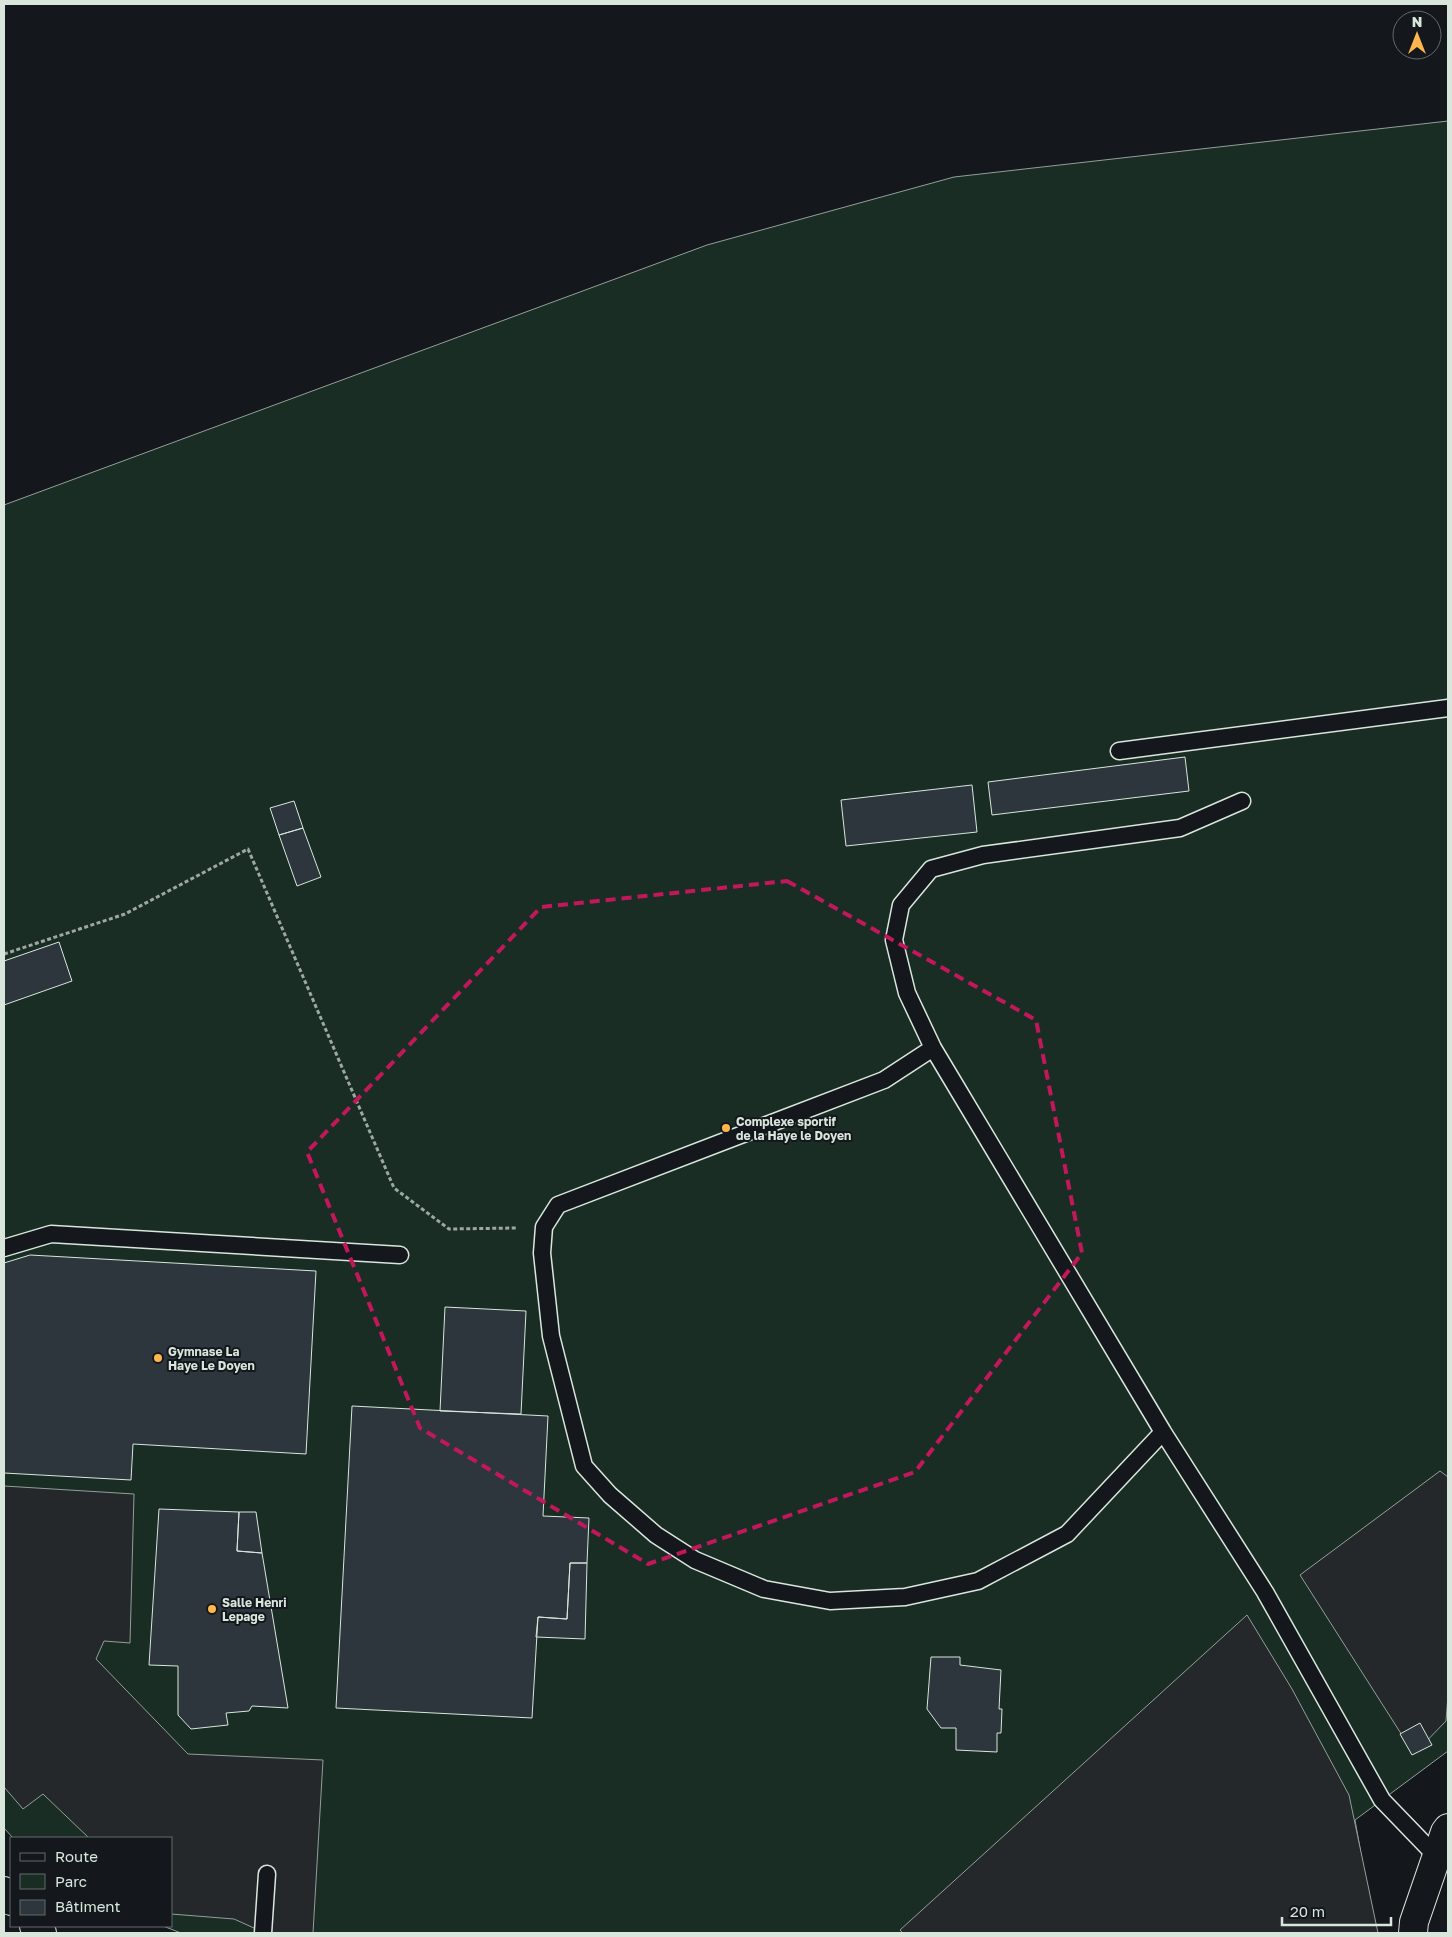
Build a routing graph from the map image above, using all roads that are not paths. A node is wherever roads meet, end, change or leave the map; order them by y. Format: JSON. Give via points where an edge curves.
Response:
{"nodes":[{"id":1,"x":1448,"y":708,"type":"edge"},
{"id":2,"x":1118,"y":751,"type":"dead end"},
{"id":3,"x":1242,"y":801,"type":"dead end"},
{"id":4,"x":933,"y":1048,"type":"junction"},
{"id":5,"x":4,"y":1248,"type":"edge"},
{"id":6,"x":400,"y":1256,"type":"dead end"},
{"id":7,"x":1163,"y":1432,"type":"junction"},
{"id":8,"x":1448,"y":1828,"type":"edge"},
{"id":9,"x":1436,"y":1857,"type":"junction"},
{"id":10,"x":266,"y":1874,"type":"dead end"},
{"id":11,"x":263,"y":1933,"type":"edge"},
{"id":12,"x":1412,"y":1933,"type":"edge"}],
"edges":[{"from":1,"to":2,"type":"lane"},
{"from":3,"to":4,"type":"lane","via":[[1180,828],[983,856],[930,869],[901,905],[894,940],[907,993]]},
{"from":4,"to":7,"type":"lane"},
{"from":4,"to":7,"type":"lane","via":[[884,1080],[558,1205],[544,1227],[542,1253],[550,1336],[584,1466],[610,1495],[656,1536],[695,1560],[764,1589],[830,1601],[905,1597],[978,1581],[1068,1534]]},
{"from":5,"to":6,"type":"lane","via":[[51,1234]]},
{"from":7,"to":9,"type":"lane","via":[[1265,1592],[1382,1800]]},
{"from":8,"to":9,"type":"street"},
{"from":9,"to":12,"type":"street"},
{"from":10,"to":11,"type":"lane"}]}
